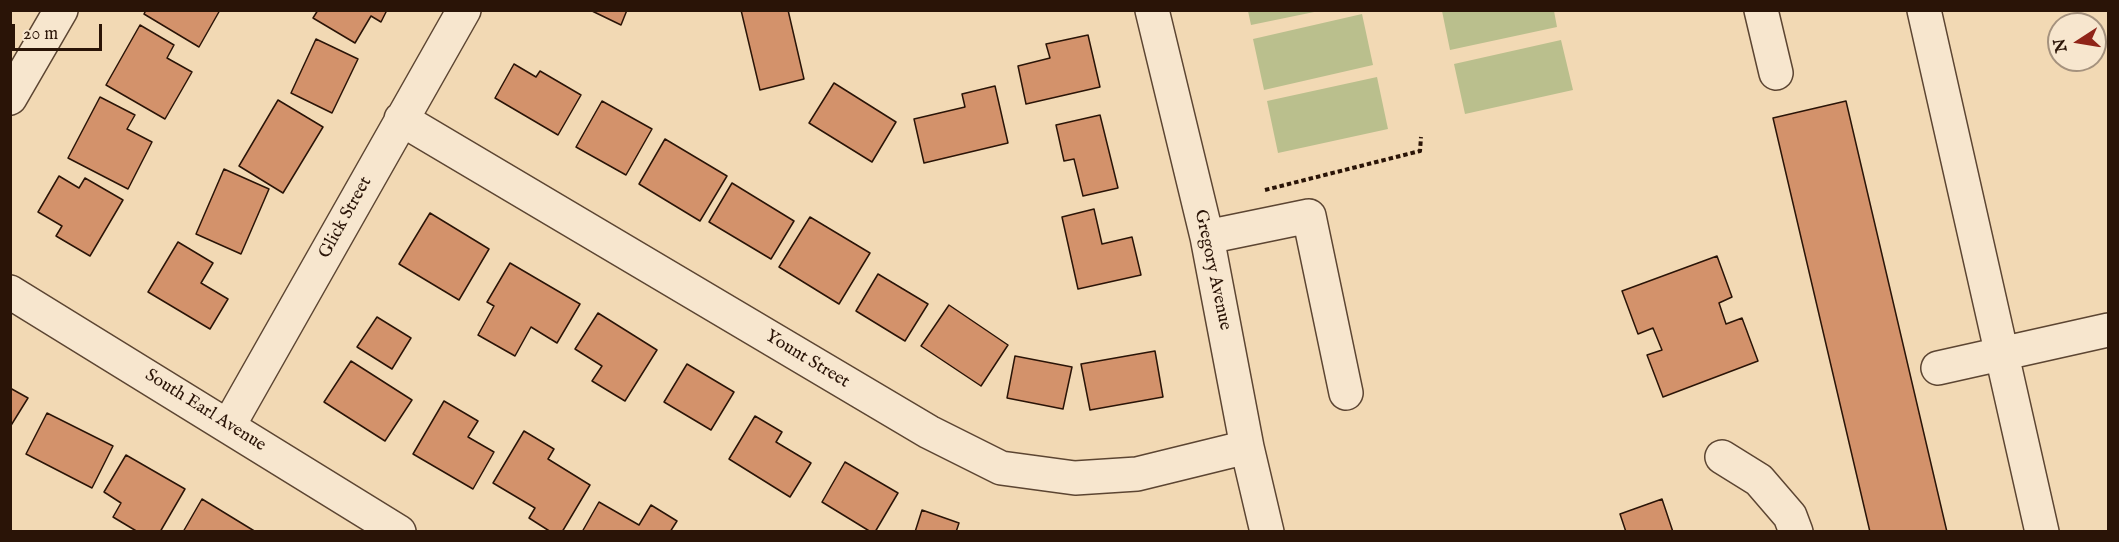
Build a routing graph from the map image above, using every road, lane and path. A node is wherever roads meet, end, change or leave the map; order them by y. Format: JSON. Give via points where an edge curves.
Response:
{"nodes":[{"id":1,"x":61,"y":10,"type":"edge"},
{"id":2,"x":464,"y":10,"type":"edge"},
{"id":3,"x":1152,"y":10,"type":"edge"},
{"id":4,"x":1761,"y":10,"type":"edge"},
{"id":5,"x":1924,"y":10,"type":"edge"},
{"id":6,"x":1776,"y":73,"type":"dead end"},
{"id":7,"x":10,"y":98,"type":"edge"},
{"id":8,"x":402,"y":119,"type":"junction"},
{"id":9,"x":1421,"y":137,"type":"dead end"},
{"id":10,"x":1261,"y":191,"type":"dead end"},
{"id":11,"x":1206,"y":237,"type":"junction"},
{"id":12,"x":10,"y":292,"type":"edge"},
{"id":13,"x":2109,"y":330,"type":"edge"},
{"id":14,"x":2001,"y":356,"type":"junction"},
{"id":15,"x":1938,"y":368,"type":"dead end"},
{"id":16,"x":1346,"y":393,"type":"dead end"},
{"id":17,"x":229,"y":425,"type":"junction"},
{"id":18,"x":1247,"y":447,"type":"junction"},
{"id":19,"x":1722,"y":457,"type":"dead end"},
{"id":20,"x":399,"y":531,"type":"edge"},
{"id":21,"x":1267,"y":531,"type":"edge"},
{"id":22,"x":1796,"y":531,"type":"edge"},
{"id":23,"x":2042,"y":531,"type":"edge"}],
"edges":[{"from":1,"to":7,"type":"street"},
{"from":2,"to":8,"type":"street","name":"Glick Street"},
{"from":3,"to":11,"type":"street","name":"Gregory Avenue"},
{"from":4,"to":6,"type":"street"},
{"from":5,"to":14,"type":"street"},
{"from":8,"to":17,"type":"street","name":"Glick Street"},
{"from":8,"to":18,"type":"street","name":"Yount Street","via":[[929,432],[1001,468],[1075,478],[1137,474]]},
{"from":9,"to":10,"type":"path","via":[[1420,151]]},
{"from":11,"to":16,"type":"street","via":[[1309,216]]},
{"from":11,"to":18,"type":"street","name":"Gregory Avenue"},
{"from":12,"to":17,"type":"street","name":"South Earl Avenue"},
{"from":13,"to":14,"type":"street"},
{"from":14,"to":15,"type":"street"},
{"from":14,"to":23,"type":"street"},
{"from":17,"to":20,"type":"street","name":"South Earl Avenue"},
{"from":18,"to":21,"type":"street","name":"Gregory Avenue"},
{"from":19,"to":22,"type":"street","via":[[1759,480],[1790,516]]}]}
